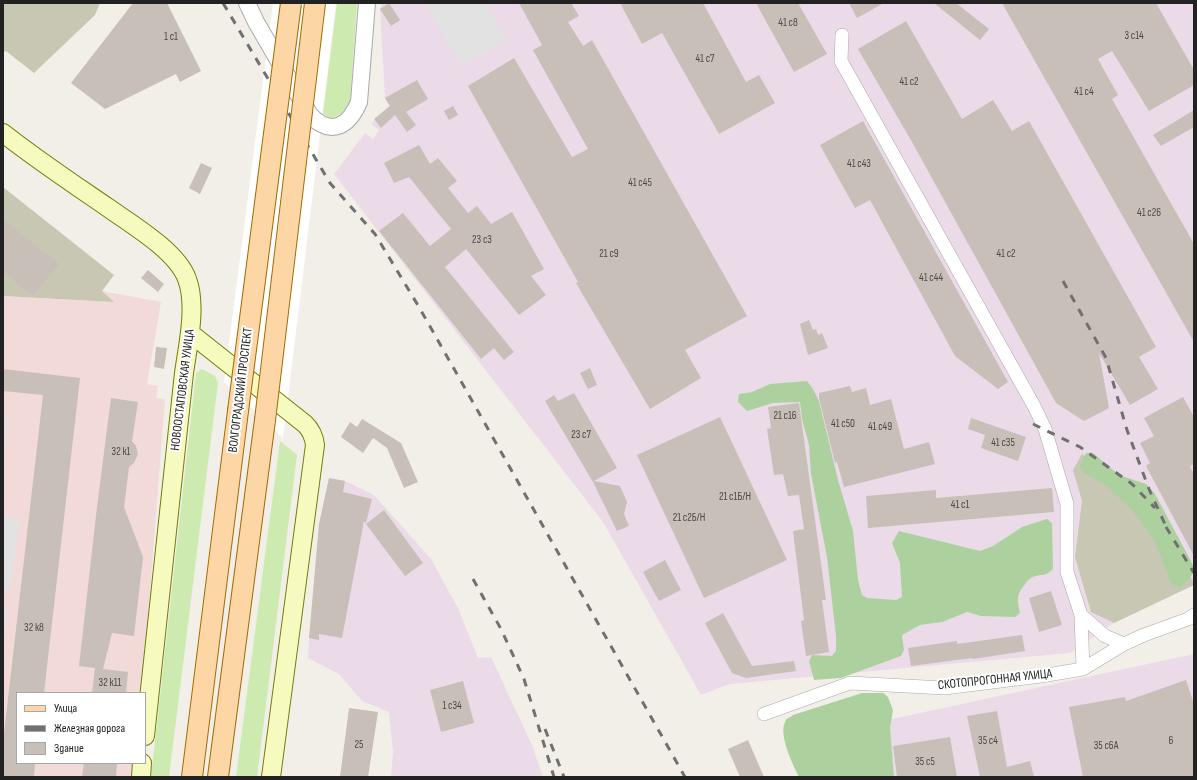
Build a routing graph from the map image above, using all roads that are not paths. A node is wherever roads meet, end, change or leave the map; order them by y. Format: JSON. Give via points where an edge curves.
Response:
{"nodes":[{"id":1,"x":248,"y":3,"type":"edge"},
{"id":2,"x":291,"y":3,"type":"edge"},
{"id":3,"x":315,"y":3,"type":"edge"},
{"id":4,"x":366,"y":3,"type":"edge"},
{"id":5,"x":842,"y":35,"type":"dead end"},
{"id":6,"x":3,"y":133,"type":"edge"},
{"id":7,"x":190,"y":333,"type":"junction"},
{"id":8,"x":1081,"y":614,"type":"junction"},
{"id":9,"x":1194,"y":615,"type":"edge"},
{"id":10,"x":1124,"y":644,"type":"junction"},
{"id":11,"x":1083,"y":669,"type":"junction"},
{"id":12,"x":764,"y":714,"type":"dead end"},
{"id":13,"x":146,"y":727,"type":"edge"},
{"id":14,"x":142,"y":764,"type":"edge"},
{"id":15,"x":141,"y":777,"type":"edge"},
{"id":16,"x":192,"y":777,"type":"edge"},
{"id":17,"x":218,"y":777,"type":"edge"},
{"id":18,"x":271,"y":777,"type":"edge"}],
"edges":[{"from":1,"to":4,"type":"street","via":[[256,22],[310,115],[324,126],[332,127],[348,120],[359,102]]},
{"from":2,"to":16,"type":"main road","name":"ВОЛГОГРАДСКИЙ ПРОСПЕКТ","bridge":true},
{"from":3,"to":17,"type":"main road","name":"ВОЛГОГРАДСКИЙ ПРОСПЕКТ","bridge":true,"via":[[265,420]]},
{"from":5,"to":8,"type":"street","via":[[842,61],[1045,429],[1067,504],[1067,572]]},
{"from":6,"to":7,"type":"main road","name":"НОВООСТАПОВСКАЯ УЛИЦА","via":[[146,235],[171,256],[183,271],[190,290]]},
{"from":7,"to":13,"type":"main road","name":"НОВООСТАПОВСКАЯ УЛИЦА"},
{"from":7,"to":18,"type":"main road","via":[[305,424],[314,439]]},
{"from":8,"to":10,"type":"street","via":[[1105,636]]},
{"from":8,"to":11,"type":"street"},
{"from":9,"to":10,"type":"street","name":"СКОТОПРОГОННАЯ УЛИЦА"},
{"from":10,"to":11,"type":"street","name":"СКОТОПРОГОННАЯ УЛИЦА"},
{"from":11,"to":12,"type":"street","name":"СКОТОПРОГОННАЯ УЛИЦА","via":[[944,688],[850,683]]},
{"from":14,"to":15,"type":"main road"}]}
